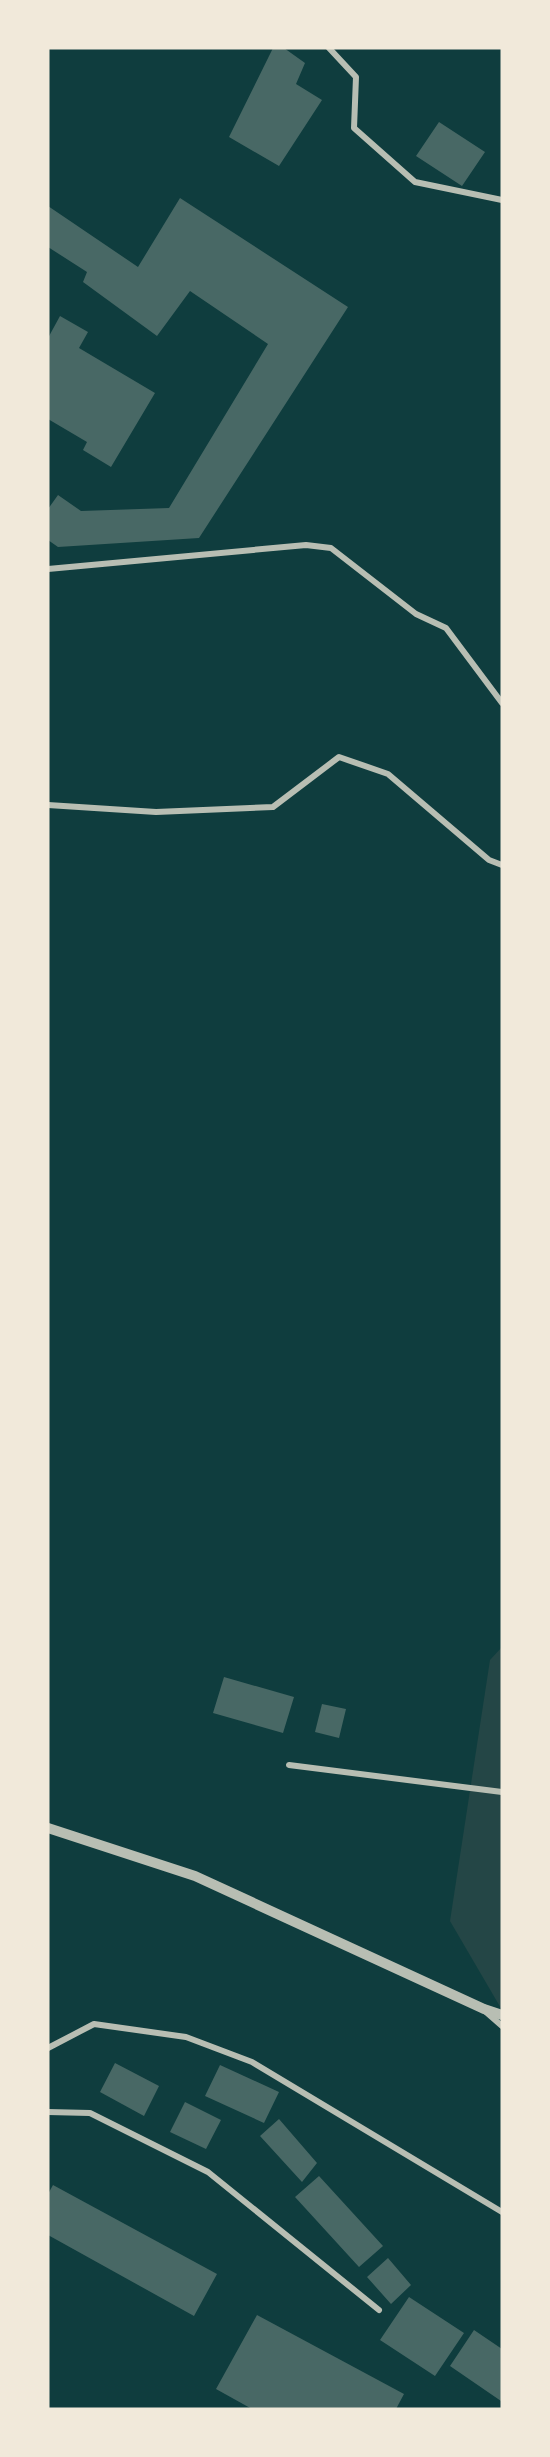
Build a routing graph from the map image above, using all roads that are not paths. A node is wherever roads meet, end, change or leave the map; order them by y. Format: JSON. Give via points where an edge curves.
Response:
{"nodes":[{"id":1,"x":328,"y":48,"type":"edge"},
{"id":2,"x":502,"y":200,"type":"edge"},
{"id":3,"x":48,"y":569,"type":"edge"},
{"id":4,"x":502,"y":703,"type":"edge"},
{"id":5,"x":48,"y":805,"type":"edge"},
{"id":6,"x":502,"y":865,"type":"edge"},
{"id":7,"x":289,"y":1765,"type":"dead end"},
{"id":8,"x":502,"y":1792,"type":"edge"},
{"id":9,"x":48,"y":1828,"type":"edge"},
{"id":10,"x":484,"y":2009,"type":"junction"},
{"id":11,"x":502,"y":2015,"type":"edge"},
{"id":12,"x":502,"y":2026,"type":"edge"},
{"id":13,"x":48,"y":2048,"type":"edge"},
{"id":14,"x":48,"y":2112,"type":"edge"},
{"id":15,"x":502,"y":2212,"type":"edge"},
{"id":16,"x":379,"y":2310,"type":"dead end"}],
"edges":[{"from":1,"to":2,"type":"street","via":[[357,77],[354,128],[388,159],[415,182]]},
{"from":3,"to":4,"type":"street","via":[[306,545],[331,548],[416,614],[446,628]]},
{"from":5,"to":6,"type":"street","via":[[156,812],[273,807],[339,757],[388,774],[489,860]]},
{"from":7,"to":8,"type":"street"},
{"from":9,"to":10,"type":"street","via":[[195,1876]]},
{"from":10,"to":11,"type":"street"},
{"from":10,"to":12,"type":"street"},
{"from":13,"to":15,"type":"street","via":[[94,2025],[186,2037],[252,2062]]},
{"from":14,"to":16,"type":"street","via":[[90,2113],[208,2172]]}]}
